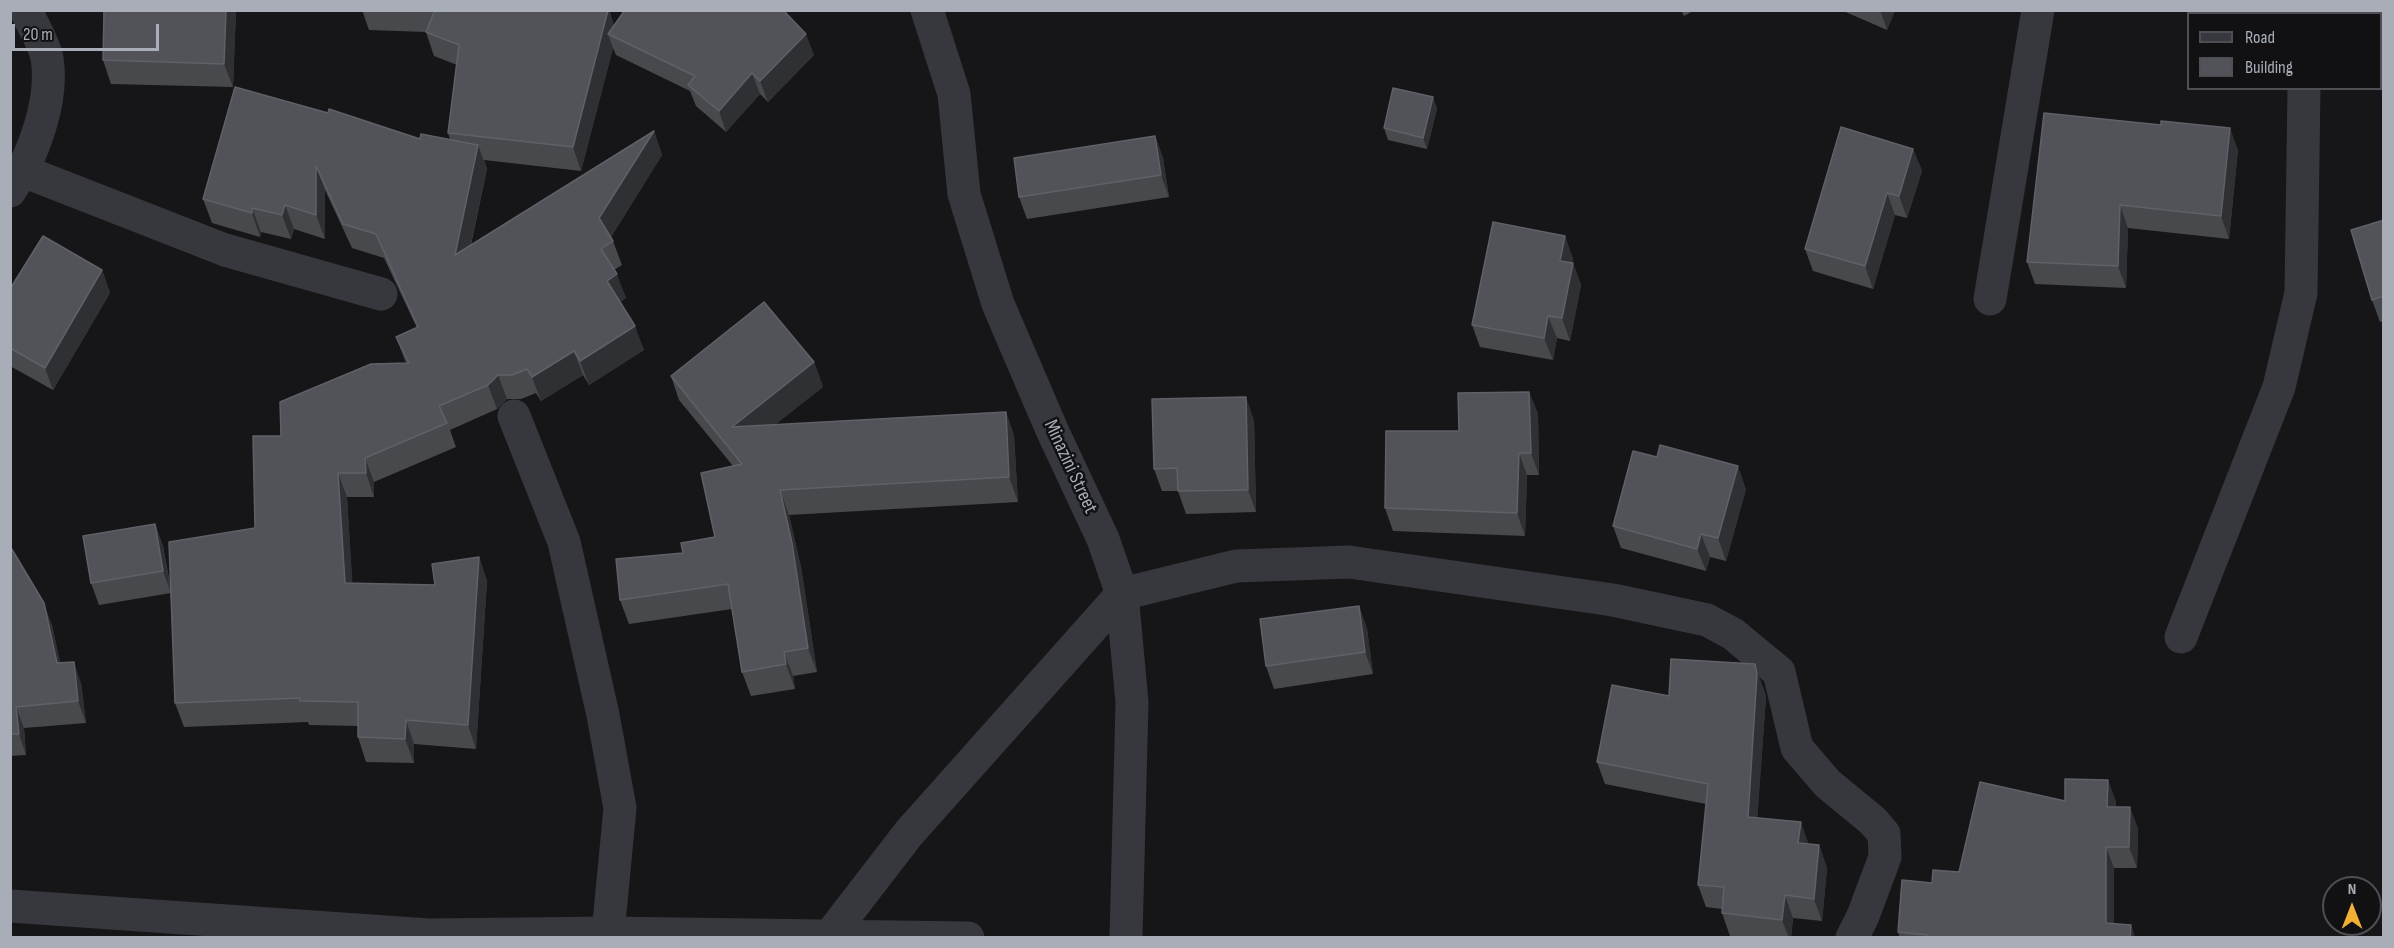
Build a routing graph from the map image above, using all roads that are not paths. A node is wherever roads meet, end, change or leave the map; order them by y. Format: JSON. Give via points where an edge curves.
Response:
{"nodes":[{"id":1,"x":26,"y":10,"type":"edge"},
{"id":2,"x":927,"y":10,"type":"edge"},
{"id":3,"x":2038,"y":10,"type":"edge"},
{"id":4,"x":2304,"y":90,"type":"edge"},
{"id":5,"x":17,"y":181,"type":"edge"},
{"id":6,"x":381,"y":294,"type":"dead end"},
{"id":7,"x":1989,"y":299,"type":"dead end"},
{"id":8,"x":514,"y":416,"type":"dead end"},
{"id":9,"x":1122,"y":594,"type":"junction"},
{"id":10,"x":2181,"y":637,"type":"dead end"},
{"id":11,"x":10,"y":906,"type":"edge"},
{"id":12,"x":608,"y":933,"type":"junction"},
{"id":13,"x":429,"y":936,"type":"edge"},
{"id":14,"x":829,"y":937,"type":"edge"},
{"id":15,"x":968,"y":938,"type":"edge"},
{"id":16,"x":1126,"y":938,"type":"edge"},
{"id":17,"x":1852,"y":938,"type":"edge"}],
"edges":[{"from":1,"to":5,"type":"street","via":[[47,57],[47,106]]},
{"from":2,"to":9,"type":"street","name":"Minazini Street","via":[[954,94],[964,194],[998,304],[1103,539]]},
{"from":3,"to":7,"type":"street"},
{"from":4,"to":10,"type":"street","via":[[2301,293],[2279,387]]},
{"from":5,"to":6,"type":"street","via":[[225,250]]},
{"from":8,"to":12,"type":"street","via":[[564,542],[620,808]]},
{"from":9,"to":14,"type":"street","via":[[909,833]]},
{"from":9,"to":16,"type":"street","name":"Minazini Street","via":[[1132,702]]},
{"from":9,"to":17,"type":"street","via":[[1236,566],[1349,562],[1613,600],[1707,620],[1733,634],[1779,672],[1797,748],[1828,784],[1884,834],[1885,857]]},
{"from":11,"to":13,"type":"street"},
{"from":12,"to":13,"type":"street"},
{"from":12,"to":14,"type":"street"},
{"from":14,"to":15,"type":"street"}]}
